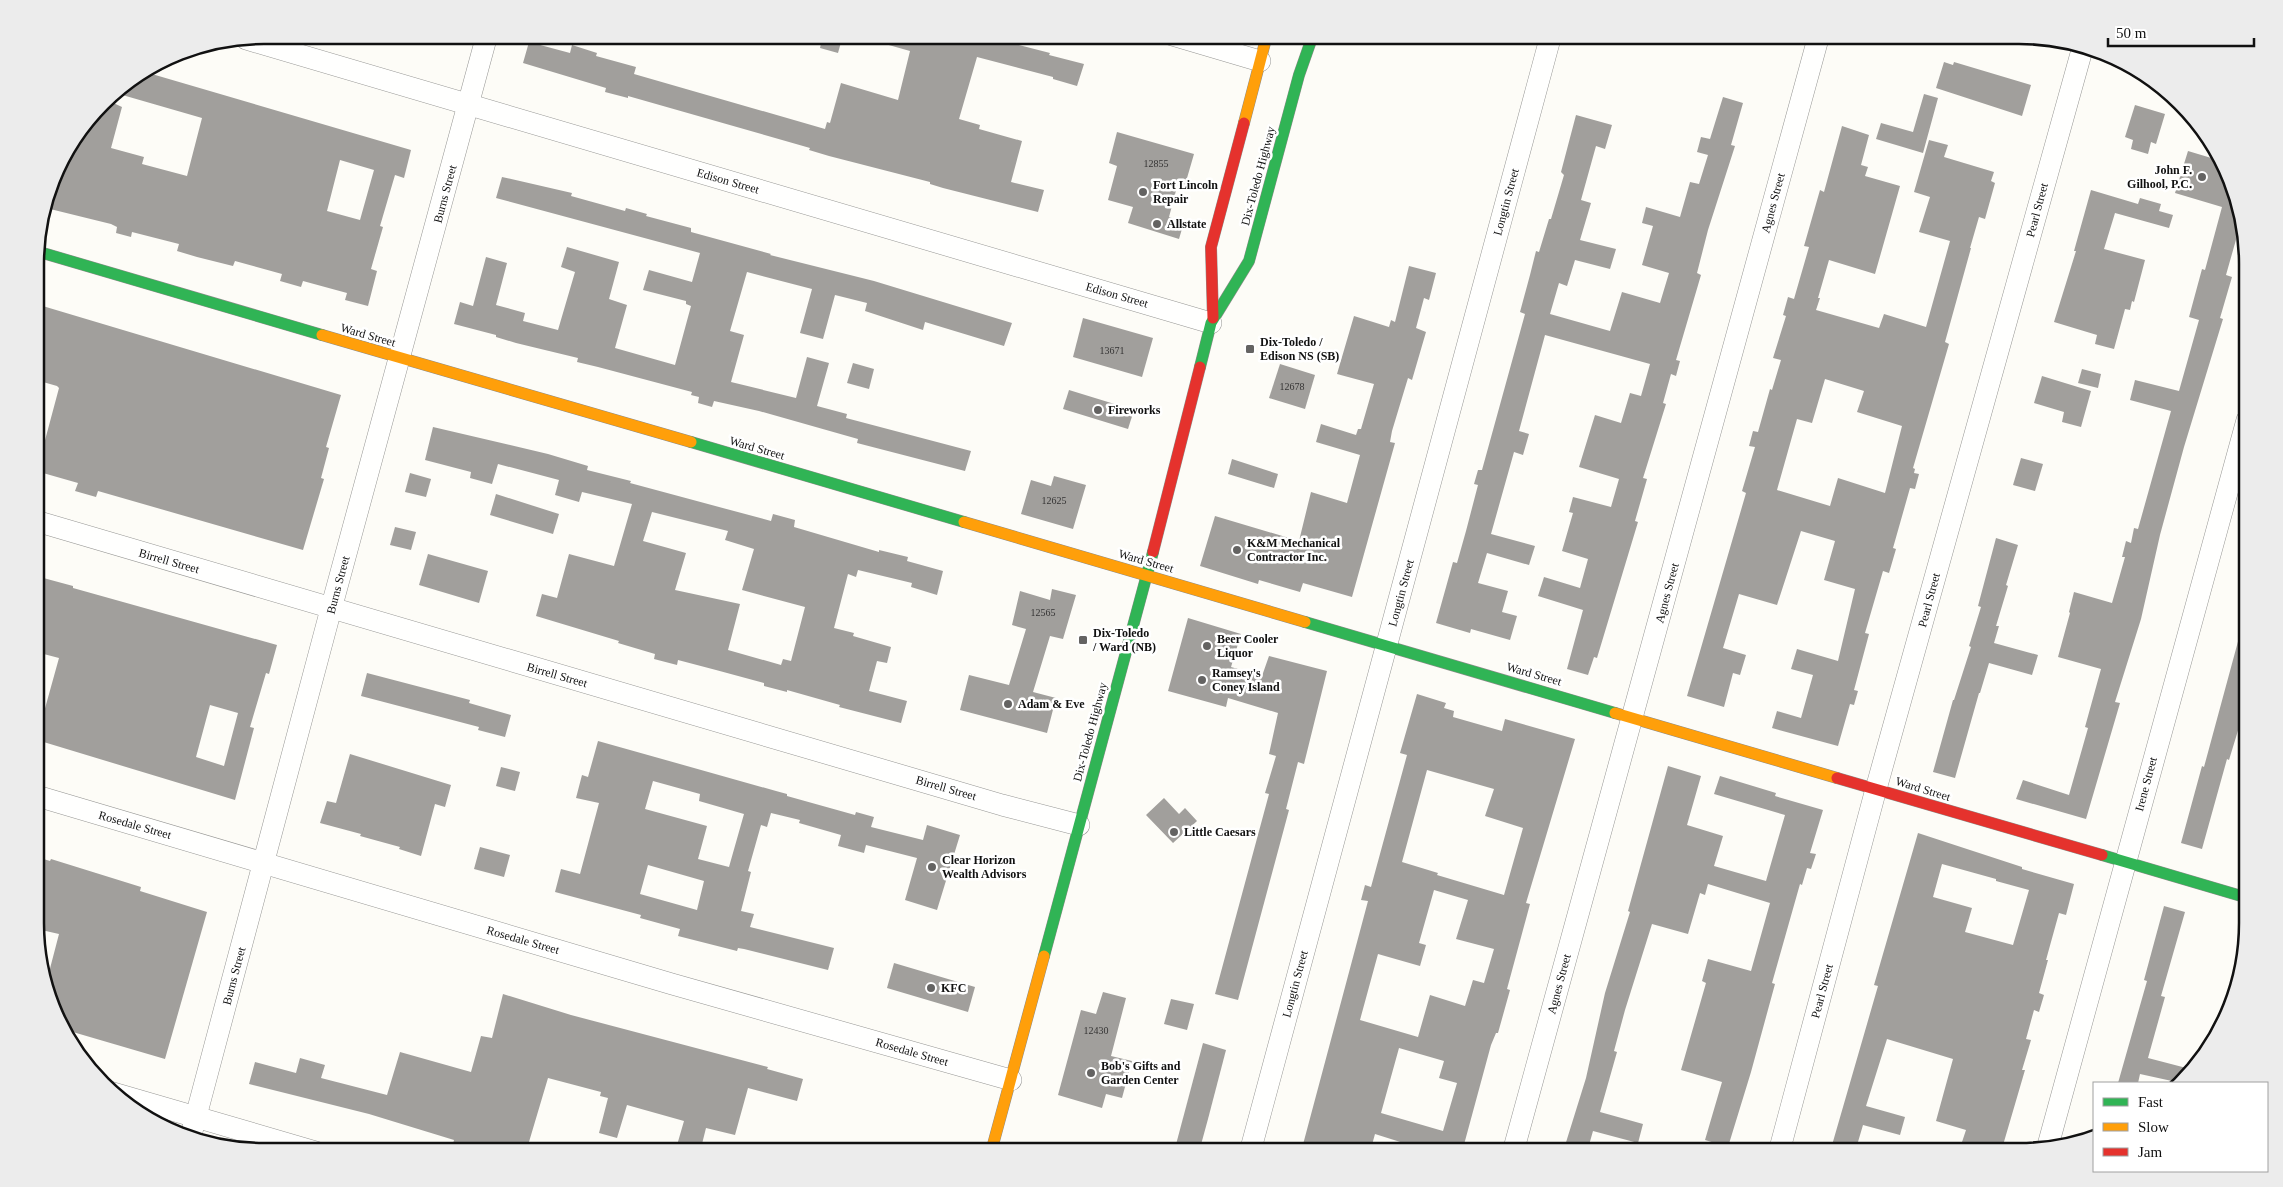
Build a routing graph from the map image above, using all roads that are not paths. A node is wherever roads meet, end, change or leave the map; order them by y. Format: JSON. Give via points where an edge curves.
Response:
{"nodes":[{"id":1,"x":266,"y":44,"type":"edge"},
{"id":2,"x":485,"y":44,"type":"edge"},
{"id":3,"x":1202,"y":44,"type":"edge"},
{"id":4,"x":1265,"y":44,"type":"edge"},
{"id":5,"x":1310,"y":44,"type":"edge"},
{"id":6,"x":1549,"y":44,"type":"edge"},
{"id":7,"x":1817,"y":44,"type":"edge"},
{"id":8,"x":2081,"y":53,"type":"edge"},
{"id":9,"x":1260,"y":61,"type":"junction"},
{"id":10,"x":468,"y":104,"type":"junction"},
{"id":11,"x":44,"y":253,"type":"edge"},
{"id":12,"x":1212,"y":320,"type":"junction"},
{"id":13,"x":400,"y":358,"type":"junction"},
{"id":14,"x":2239,"y":449,"type":"edge"},
{"id":15,"x":44,"y":524,"type":"edge"},
{"id":16,"x":1147,"y":575,"type":"junction"},
{"id":17,"x":331,"y":609,"type":"junction"},
{"id":18,"x":1387,"y":646,"type":"junction"},
{"id":19,"x":1633,"y":718,"type":"junction"},
{"id":20,"x":1876,"y":789,"type":"junction"},
{"id":21,"x":44,"y":798,"type":"edge"},
{"id":22,"x":1079,"y":826,"type":"junction"},
{"id":23,"x":264,"y":864,"type":"junction"},
{"id":24,"x":2125,"y":864,"type":"junction"},
{"id":25,"x":2239,"y":896,"type":"edge"},
{"id":26,"x":1011,"y":1080,"type":"junction"},
{"id":27,"x":136,"y":1103,"type":"edge"},
{"id":28,"x":194,"y":1126,"type":"edge"},
{"id":29,"x":2049,"y":1141,"type":"edge"},
{"id":30,"x":274,"y":1143,"type":"edge"},
{"id":31,"x":994,"y":1143,"type":"edge"},
{"id":32,"x":1252,"y":1143,"type":"edge"},
{"id":33,"x":1515,"y":1143,"type":"edge"},
{"id":34,"x":1780,"y":1143,"type":"edge"}],
"edges":[{"from":1,"to":10,"type":"street","name":"Edison Street"},
{"from":2,"to":10,"type":"street","name":"Burns Street"},
{"from":3,"to":9,"type":"street"},
{"from":4,"to":9,"type":"street","name":"Dix-Toledo Highway"},
{"from":5,"to":12,"type":"street","name":"Dix-Toledo Highway","via":[[1249,261]]},
{"from":6,"to":18,"type":"street","name":"Longtin Street"},
{"from":7,"to":19,"type":"street","name":"Agnes Street"},
{"from":8,"to":20,"type":"street","name":"Pearl Street"},
{"from":9,"to":12,"type":"street","name":"Dix-Toledo Highway","via":[[1211,247]]},
{"from":10,"to":12,"type":"street","name":"Edison Street"},
{"from":10,"to":13,"type":"street","name":"Burns Street"},
{"from":11,"to":13,"type":"street","name":"Ward Street"},
{"from":12,"to":16,"type":"street","name":"Dix-Toledo Highway"},
{"from":13,"to":16,"type":"street","name":"Ward Street"},
{"from":13,"to":17,"type":"street","name":"Burns Street"},
{"from":14,"to":24,"type":"street","name":"Irene Street"},
{"from":15,"to":17,"type":"street","name":"Birrell Street"},
{"from":16,"to":18,"type":"street","name":"Ward Street"},
{"from":16,"to":22,"type":"street","name":"Dix-Toledo Highway"},
{"from":17,"to":22,"type":"street","name":"Birrell Street"},
{"from":17,"to":23,"type":"street","name":"Burns Street"},
{"from":18,"to":19,"type":"street","name":"Ward Street"},
{"from":18,"to":32,"type":"street","name":"Longtin Street"},
{"from":19,"to":20,"type":"street","name":"Ward Street"},
{"from":19,"to":33,"type":"street","name":"Agnes Street"},
{"from":20,"to":24,"type":"street","name":"Ward Street"},
{"from":20,"to":34,"type":"street","name":"Pearl Street"},
{"from":21,"to":23,"type":"street","name":"Rosedale Street"},
{"from":22,"to":26,"type":"street","name":"Dix-Toledo Highway"},
{"from":23,"to":26,"type":"street","name":"Rosedale Street"},
{"from":23,"to":28,"type":"street","name":"Burns Street"},
{"from":24,"to":25,"type":"street","name":"Ward Street"},
{"from":24,"to":29,"type":"street","name":"Irene Street"},
{"from":26,"to":31,"type":"street","name":"Dix-Toledo Highway"},
{"from":27,"to":28,"type":"street"},
{"from":28,"to":30,"type":"street"}]}
